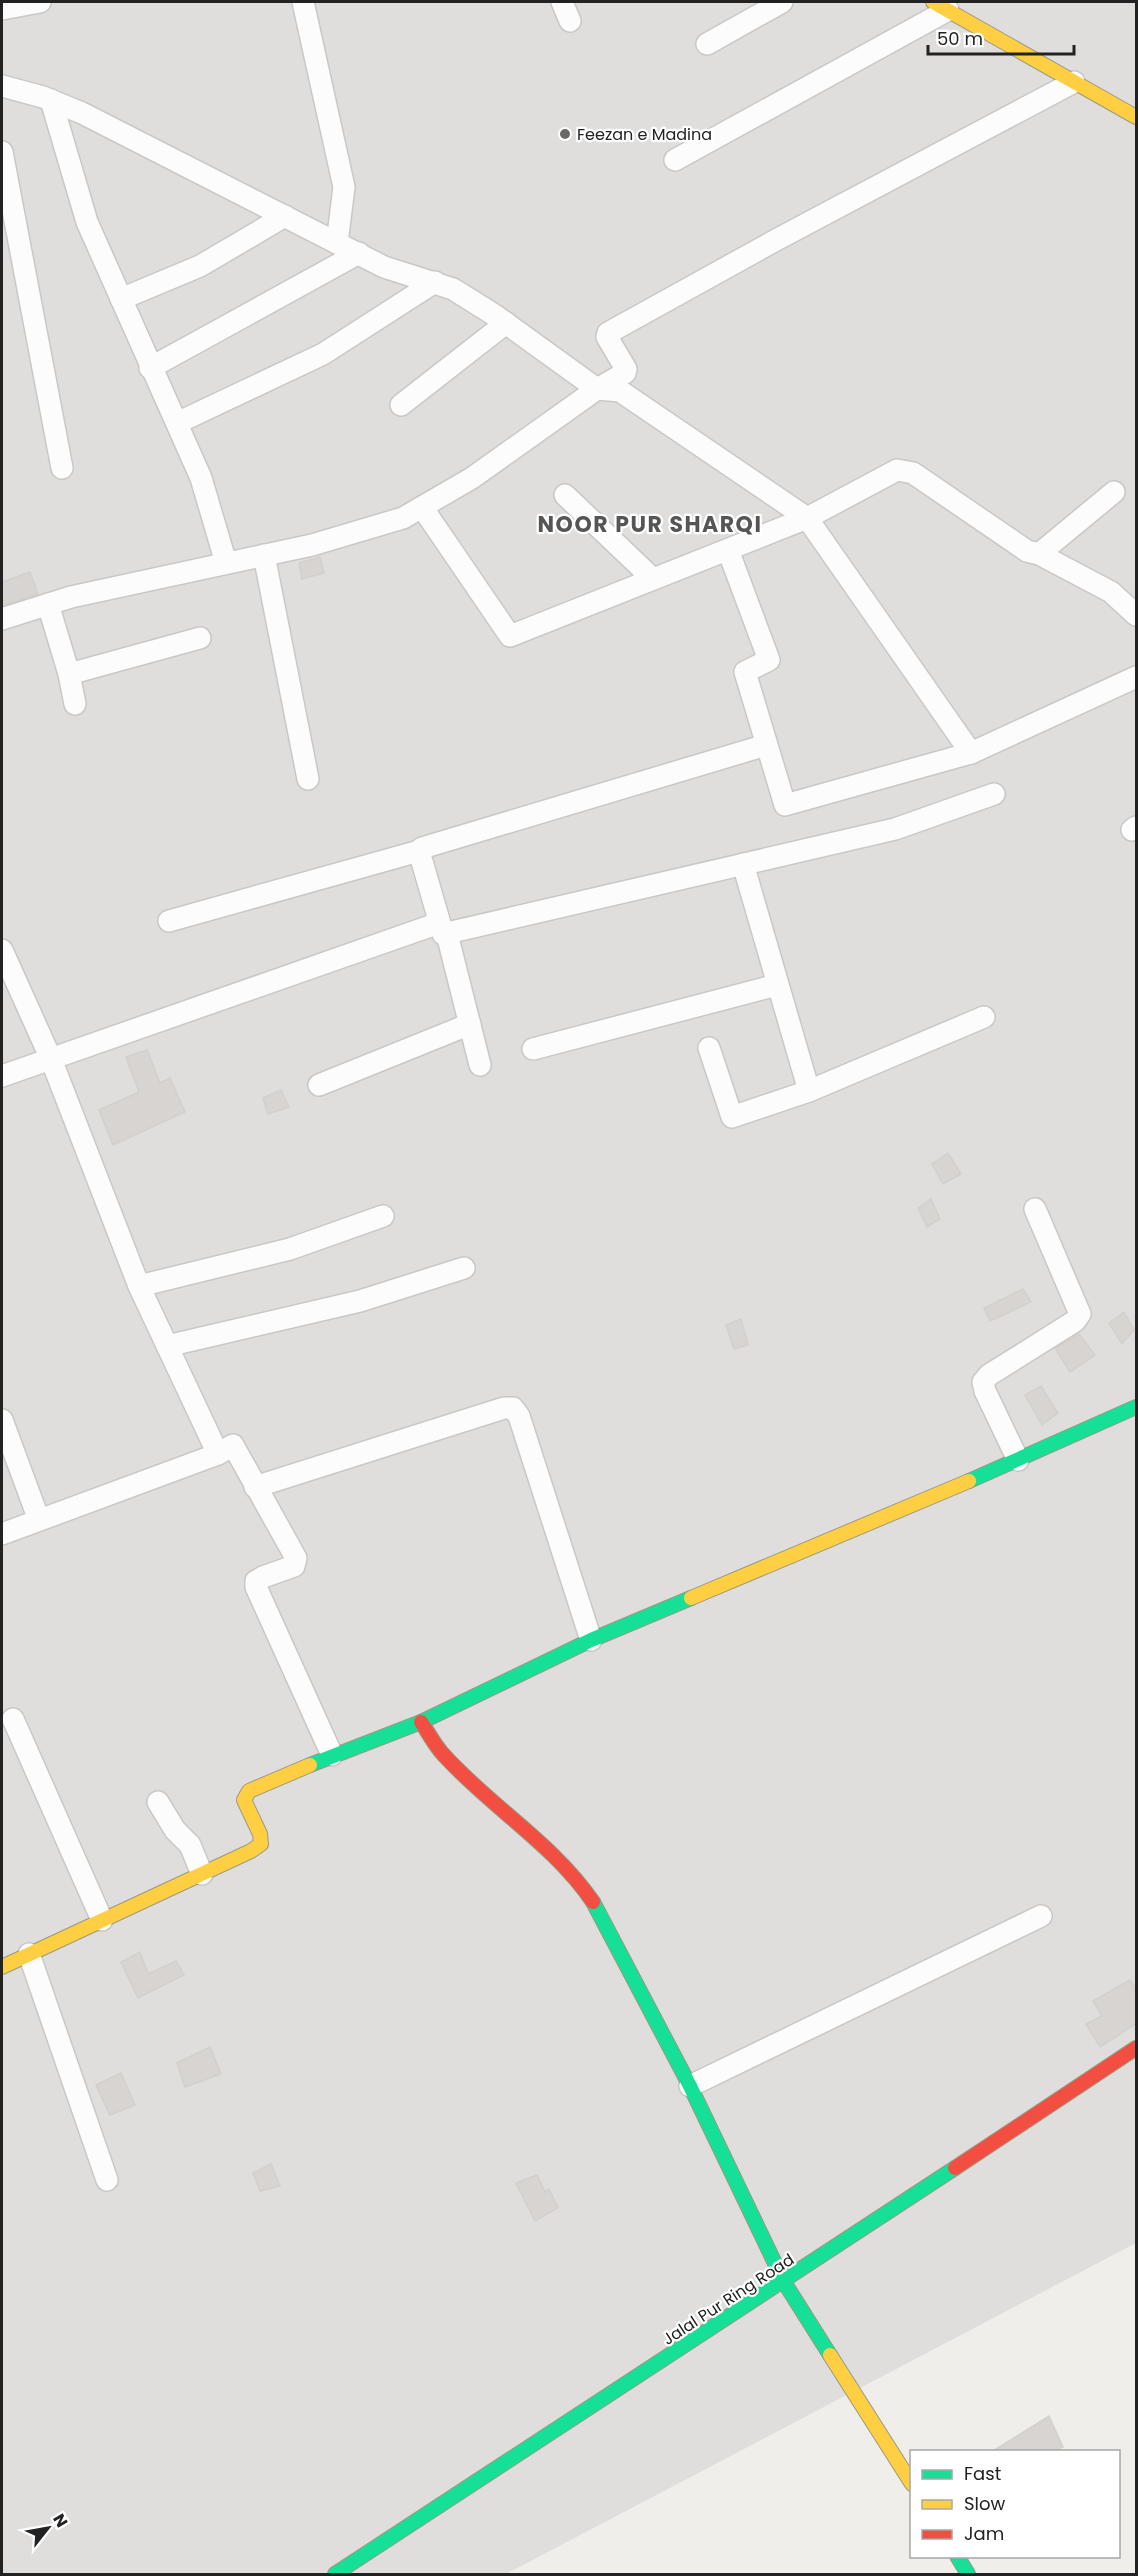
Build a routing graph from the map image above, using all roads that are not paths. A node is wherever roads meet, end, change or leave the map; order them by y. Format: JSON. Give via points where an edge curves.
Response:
{"nodes":[{"id":1,"x":40,"y":2,"type":"edge"},
{"id":2,"x":303,"y":2,"type":"edge"},
{"id":3,"x":782,"y":2,"type":"edge"},
{"id":4,"x":940,"y":6,"type":"edge"},
{"id":5,"x":2,"y":9,"type":"edge"},
{"id":6,"x":707,"y":45,"type":"dead end"},
{"id":7,"x":1074,"y":82,"type":"junction"},
{"id":8,"x":2,"y":86,"type":"edge"},
{"id":9,"x":51,"y":100,"type":"junction"},
{"id":10,"x":1135,"y":113,"type":"edge"},
{"id":11,"x":2,"y":152,"type":"edge"},
{"id":12,"x":675,"y":160,"type":"dead end"},
{"id":13,"x":285,"y":216,"type":"junction"},
{"id":14,"x":337,"y":243,"type":"junction"},
{"id":15,"x":359,"y":253,"type":"junction"},
{"id":16,"x":435,"y":282,"type":"junction"},
{"id":17,"x":121,"y":299,"type":"junction"},
{"id":18,"x":506,"y":323,"type":"junction"},
{"id":19,"x":150,"y":368,"type":"junction"},
{"id":20,"x":597,"y":389,"type":"junction"},
{"id":21,"x":401,"y":405,"type":"dead end"},
{"id":22,"x":177,"y":423,"type":"junction"},
{"id":23,"x":62,"y":468,"type":"dead end"},
{"id":24,"x":1114,"y":492,"type":"dead end"},
{"id":25,"x":565,"y":495,"type":"dead end"},
{"id":26,"x":422,"y":507,"type":"junction"},
{"id":27,"x":807,"y":518,"type":"junction"},
{"id":28,"x":728,"y":550,"type":"junction"},
{"id":29,"x":1039,"y":554,"type":"junction"},
{"id":30,"x":264,"y":555,"type":"junction"},
{"id":31,"x":226,"y":563,"type":"junction"},
{"id":32,"x":653,"y":579,"type":"junction"},
{"id":33,"x":48,"y":604,"type":"junction"},
{"id":34,"x":1137,"y":615,"type":"edge"},
{"id":35,"x":2,"y":619,"type":"edge"},
{"id":36,"x":200,"y":638,"type":"dead end"},
{"id":37,"x":69,"y":674,"type":"junction"},
{"id":38,"x":1137,"y":677,"type":"edge"},
{"id":39,"x":75,"y":704,"type":"dead end"},
{"id":40,"x":766,"y":745,"type":"junction"},
{"id":41,"x":971,"y":753,"type":"junction"},
{"id":42,"x":308,"y":779,"type":"dead end"},
{"id":43,"x":994,"y":794,"type":"dead end"},
{"id":44,"x":419,"y":851,"type":"junction"},
{"id":45,"x":743,"y":864,"type":"junction"},
{"id":46,"x":169,"y":921,"type":"dead end"},
{"id":47,"x":443,"y":928,"type":"junction"},
{"id":48,"x":2,"y":950,"type":"edge"},
{"id":49,"x":777,"y":985,"type":"junction"},
{"id":50,"x":984,"y":1017,"type":"dead end"},
{"id":51,"x":470,"y":1024,"type":"junction"},
{"id":52,"x":709,"y":1048,"type":"dead end"},
{"id":53,"x":533,"y":1049,"type":"dead end"},
{"id":54,"x":51,"y":1059,"type":"junction"},
{"id":55,"x":480,"y":1065,"type":"dead end"},
{"id":56,"x":2,"y":1076,"type":"edge"},
{"id":57,"x":319,"y":1085,"type":"dead end"},
{"id":58,"x":809,"y":1091,"type":"junction"},
{"id":59,"x":1035,"y":1209,"type":"dead end"},
{"id":60,"x":382,"y":1216,"type":"dead end"},
{"id":61,"x":464,"y":1268,"type":"dead end"},
{"id":62,"x":139,"y":1286,"type":"junction"},
{"id":63,"x":167,"y":1346,"type":"junction"},
{"id":64,"x":1137,"y":1407,"type":"edge"},
{"id":65,"x":2,"y":1419,"type":"edge"},
{"id":66,"x":218,"y":1454,"type":"junction"},
{"id":67,"x":1018,"y":1460,"type":"junction"},
{"id":68,"x":255,"y":1487,"type":"junction"},
{"id":69,"x":39,"y":1520,"type":"junction"},
{"id":70,"x":2,"y":1534,"type":"edge"},
{"id":71,"x":591,"y":1640,"type":"junction"},
{"id":72,"x":13,"y":1719,"type":"dead end"},
{"id":73,"x":421,"y":1722,"type":"junction"},
{"id":74,"x":332,"y":1755,"type":"junction"},
{"id":75,"x":158,"y":1802,"type":"dead end"},
{"id":76,"x":202,"y":1874,"type":"junction"},
{"id":77,"x":1041,"y":1916,"type":"dead end"},
{"id":78,"x":102,"y":1920,"type":"junction"},
{"id":79,"x":30,"y":1954,"type":"junction"},
{"id":80,"x":2,"y":1967,"type":"edge"},
{"id":81,"x":1137,"y":2048,"type":"edge"},
{"id":82,"x":690,"y":2086,"type":"junction"},
{"id":83,"x":107,"y":2180,"type":"dead end"},
{"id":84,"x":784,"y":2282,"type":"junction"},
{"id":85,"x":910,"y":2481,"type":"edge"},
{"id":86,"x":958,"y":2558,"type":"edge"},
{"id":87,"x":335,"y":2574,"type":"edge"},
{"id":88,"x":968,"y":2574,"type":"edge"}],
"edges":[{"from":1,"to":5,"type":"street"},
{"from":2,"to":14,"type":"street","via":[[344,187]]},
{"from":3,"to":6,"type":"street"},
{"from":4,"to":7,"type":"street"},
{"from":4,"to":12,"type":"street"},
{"from":7,"to":10,"type":"street"},
{"from":7,"to":20,"type":"street","via":[[608,333],[607,338],[626,371]]},
{"from":8,"to":9,"type":"street"},
{"from":9,"to":13,"type":"street"},
{"from":9,"to":17,"type":"street","via":[[87,222]]},
{"from":11,"to":23,"type":"street"},
{"from":13,"to":14,"type":"street"},
{"from":13,"to":17,"type":"street","via":[[200,266]]},
{"from":14,"to":15,"type":"street"},
{"from":15,"to":16,"type":"street","via":[[384,267]]},
{"from":15,"to":19,"type":"street"},
{"from":16,"to":18,"type":"street"},
{"from":16,"to":22,"type":"street","via":[[323,354]]},
{"from":17,"to":19,"type":"street"},
{"from":18,"to":20,"type":"street"},
{"from":18,"to":21,"type":"street"},
{"from":19,"to":22,"type":"street"},
{"from":20,"to":26,"type":"street","via":[[472,478]]},
{"from":20,"to":27,"type":"street","via":[[620,391]]},
{"from":22,"to":31,"type":"street","via":[[201,478]]},
{"from":24,"to":29,"type":"street"},
{"from":25,"to":32,"type":"street"},
{"from":26,"to":30,"type":"street","via":[[403,518]]},
{"from":26,"to":32,"type":"street","via":[[510,636]]},
{"from":27,"to":28,"type":"street"},
{"from":27,"to":29,"type":"street","via":[[897,470],[913,472],[1027,551]]},
{"from":27,"to":41,"type":"street"},
{"from":28,"to":32,"type":"street"},
{"from":28,"to":40,"type":"street","via":[[769,660],[746,672]]},
{"from":29,"to":34,"type":"street","via":[[1111,592]]},
{"from":30,"to":31,"type":"street"},
{"from":30,"to":42,"type":"street"},
{"from":31,"to":33,"type":"street"},
{"from":33,"to":35,"type":"street"},
{"from":33,"to":37,"type":"street"},
{"from":36,"to":37,"type":"street"},
{"from":37,"to":39,"type":"street"},
{"from":38,"to":41,"type":"street"},
{"from":40,"to":41,"type":"street","via":[[785,805]]},
{"from":40,"to":44,"type":"street"},
{"from":43,"to":45,"type":"street","via":[[895,829]]},
{"from":44,"to":46,"type":"street"},
{"from":44,"to":47,"type":"street"},
{"from":45,"to":47,"type":"street"},
{"from":45,"to":49,"type":"street"},
{"from":47,"to":51,"type":"street"},
{"from":47,"to":54,"type":"street"},
{"from":48,"to":54,"type":"street"},
{"from":49,"to":53,"type":"street"},
{"from":49,"to":58,"type":"street"},
{"from":50,"to":58,"type":"street"},
{"from":51,"to":55,"type":"street"},
{"from":51,"to":57,"type":"street"},
{"from":52,"to":58,"type":"street","via":[[732,1117]]},
{"from":54,"to":56,"type":"street"},
{"from":54,"to":62,"type":"street"},
{"from":59,"to":67,"type":"street","via":[[1080,1314],[983,1382]]},
{"from":60,"to":62,"type":"street","via":[[290,1249]]},
{"from":61,"to":63,"type":"street","via":[[360,1301]]},
{"from":62,"to":63,"type":"street"},
{"from":63,"to":66,"type":"street"},
{"from":64,"to":67,"type":"street"},
{"from":65,"to":69,"type":"street"},
{"from":66,"to":68,"type":"street","via":[[233,1445]]},
{"from":66,"to":69,"type":"street"},
{"from":67,"to":71,"type":"street"},
{"from":68,"to":71,"type":"street","via":[[513,1408],[519,1416]]},
{"from":68,"to":74,"type":"street","via":[[296,1563],[256,1581],[256,1587]]},
{"from":69,"to":70,"type":"street"},
{"from":71,"to":73,"type":"street"},
{"from":72,"to":78,"type":"street"},
{"from":73,"to":74,"type":"street"},
{"from":73,"to":82,"type":"street","via":[[441,1752],[546,1846],[592,1900]]},
{"from":74,"to":76,"type":"street","via":[[249,1791],[244,1800],[261,1844]]},
{"from":75,"to":76,"type":"street","via":[[175,1830],[190,1845]]},
{"from":76,"to":78,"type":"street"},
{"from":77,"to":82,"type":"street"},
{"from":78,"to":79,"type":"street"},
{"from":79,"to":80,"type":"street"},
{"from":79,"to":83,"type":"street"},
{"from":81,"to":84,"type":"street","name":"Jalal Pur Ring Road"},
{"from":82,"to":84,"type":"street"},
{"from":84,"to":85,"type":"street"},
{"from":84,"to":87,"type":"street","name":"Jalal Pur Ring Road"},
{"from":86,"to":88,"type":"street"}]}
